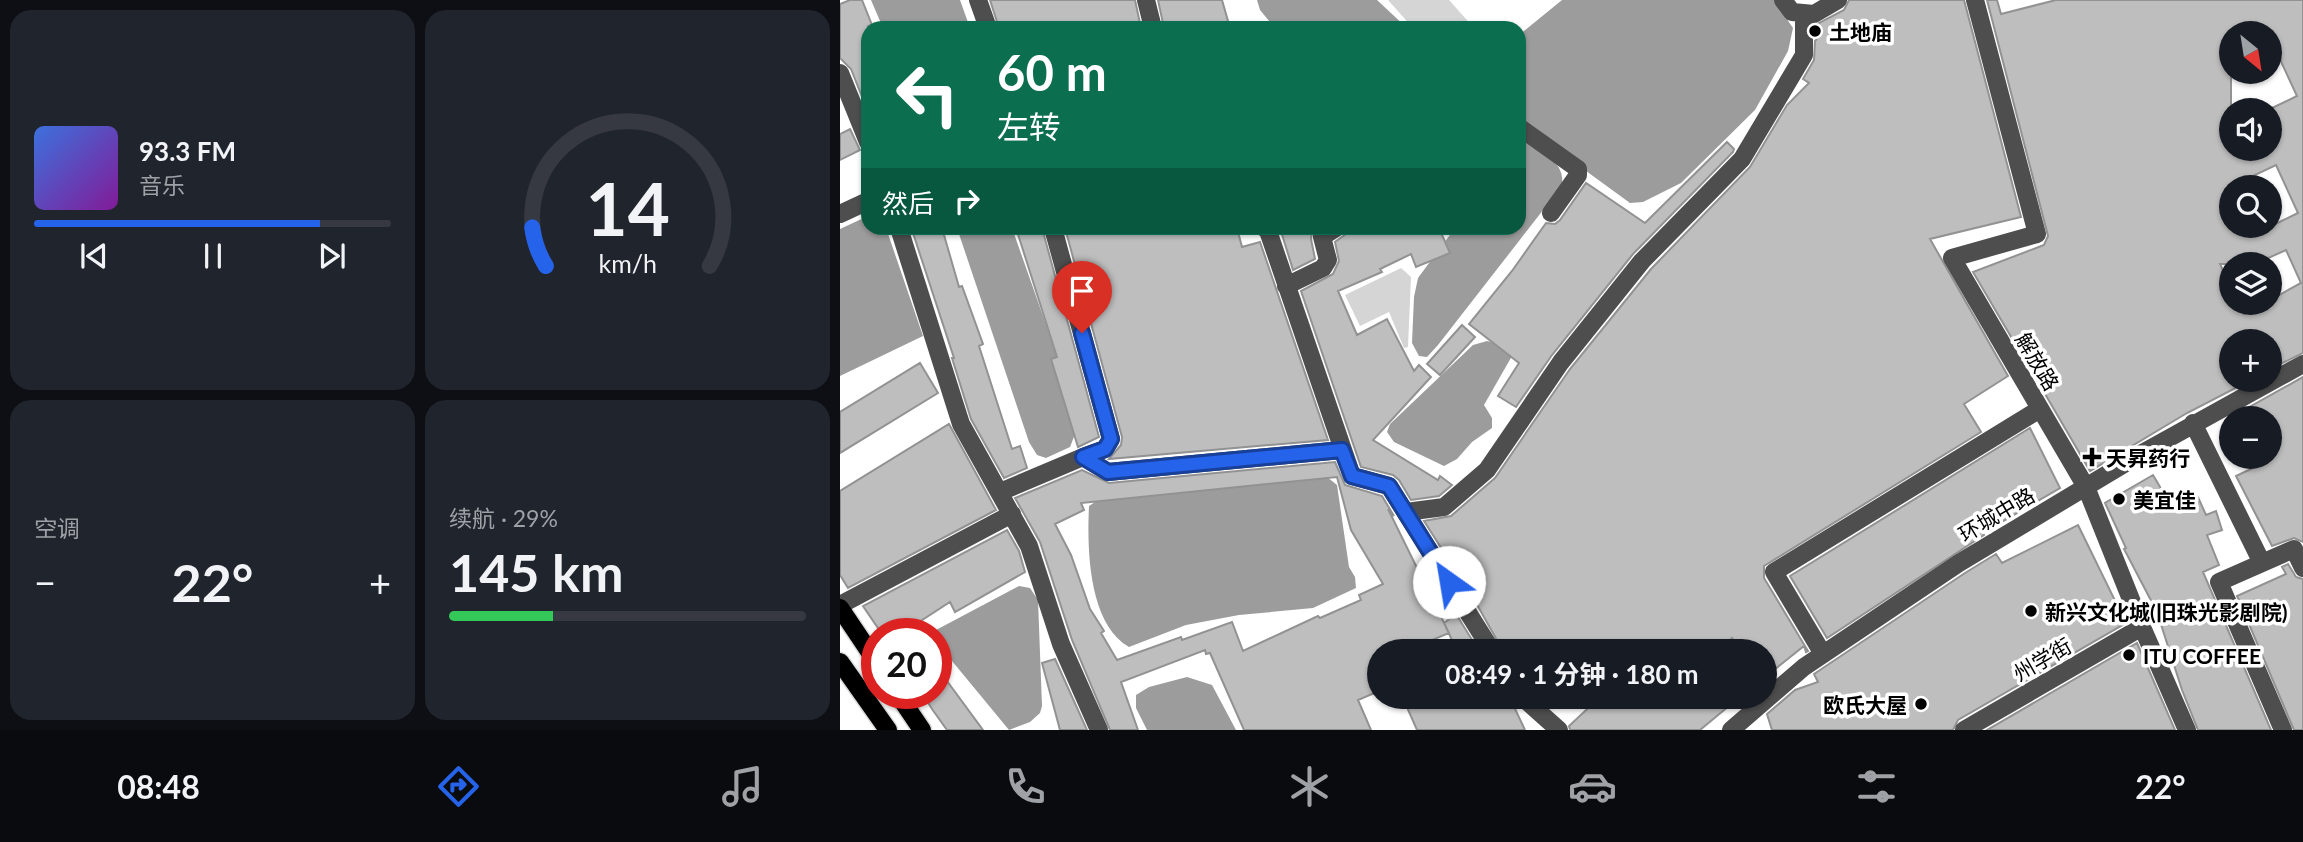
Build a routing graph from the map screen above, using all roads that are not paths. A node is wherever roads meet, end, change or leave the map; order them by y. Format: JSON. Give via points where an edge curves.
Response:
{"nodes":[{"id":1,"x":978,"y":0,"type":"edge"},
{"id":2,"x":1146,"y":0,"type":"edge"},
{"id":3,"x":1783,"y":0,"type":"edge"},
{"id":4,"x":1838,"y":0,"type":"edge"},
{"id":5,"x":1975,"y":0,"type":"edge"},
{"id":6,"x":1804,"y":13,"type":"junction"},
{"id":7,"x":986,"y":21,"type":"edge"},
{"id":8,"x":1151,"y":21,"type":"edge"},
{"id":9,"x":840,"y":73,"type":"edge"},
{"id":10,"x":861,"y":125,"type":"edge"},
{"id":11,"x":1526,"y":132,"type":"edge"},
{"id":12,"x":861,"y":204,"type":"edge"},
{"id":13,"x":1551,"y":213,"type":"dead end"},
{"id":14,"x":840,"y":214,"type":"edge"},
{"id":15,"x":901,"y":235,"type":"edge"},
{"id":16,"x":1055,"y":235,"type":"edge"},
{"id":17,"x":1268,"y":235,"type":"edge"},
{"id":18,"x":1325,"y":235,"type":"edge"},
{"id":19,"x":1286,"y":286,"type":"junction"},
{"id":20,"x":2303,"y":364,"type":"edge"},
{"id":21,"x":2040,"y":409,"type":"junction"},
{"id":22,"x":2193,"y":424,"type":"junction"},
{"id":23,"x":1342,"y":450,"type":"junction"},
{"id":24,"x":1083,"y":457,"type":"junction"},
{"id":25,"x":2086,"y":487,"type":"junction"},
{"id":26,"x":1000,"y":492,"type":"junction"},
{"id":27,"x":1406,"y":512,"type":"junction"},
{"id":28,"x":1012,"y":514,"type":"junction"},
{"id":29,"x":2262,"y":563,"type":"junction"},
{"id":30,"x":2303,"y":568,"type":"edge"},
{"id":31,"x":840,"y":607,"type":"edge"},
{"id":32,"x":2142,"y":627,"type":"junction"},
{"id":33,"x":861,"y":639,"type":"edge"},
{"id":34,"x":1485,"y":639,"type":"edge"},
{"id":35,"x":1823,"y":654,"type":"junction"},
{"id":36,"x":840,"y":662,"type":"edge"},
{"id":37,"x":908,"y":709,"type":"edge"},
{"id":38,"x":1536,"y":709,"type":"edge"},
{"id":39,"x":888,"y":730,"type":"edge"},
{"id":40,"x":922,"y":730,"type":"edge"},
{"id":41,"x":1099,"y":730,"type":"edge"},
{"id":42,"x":1559,"y":730,"type":"edge"},
{"id":43,"x":1731,"y":730,"type":"edge"},
{"id":44,"x":1964,"y":730,"type":"edge"},
{"id":45,"x":2187,"y":730,"type":"edge"},
{"id":46,"x":2283,"y":730,"type":"edge"}],
"edges":[{"from":1,"to":7,"type":"street"},
{"from":2,"to":8,"type":"street"},
{"from":3,"to":6,"type":"street","via":[[1792,12]]},
{"from":4,"to":6,"type":"street","via":[[1814,14]]},
{"from":5,"to":21,"type":"street","name":"解放路","via":[[2037,234],[1952,258]]},
{"from":6,"to":27,"type":"street","via":[[1804,55],[1742,159],[1642,261],[1561,362],[1487,470],[1444,507]]},
{"from":9,"to":10,"type":"street"},
{"from":11,"to":13,"type":"street","via":[[1578,169]]},
{"from":12,"to":14,"type":"street"},
{"from":15,"to":26,"type":"street","via":[[961,424]]},
{"from":16,"to":24,"type":"street","via":[[1111,439],[1105,449]]},
{"from":17,"to":19,"type":"street"},
{"from":18,"to":19,"type":"street","via":[[1327,264]]},
{"from":19,"to":23,"type":"street"},
{"from":20,"to":22,"type":"street","name":"环城中路"},
{"from":21,"to":25,"type":"street","name":"解放路"},
{"from":21,"to":35,"type":"street","via":[[1774,572]]},
{"from":22,"to":25,"type":"street","name":"环城中路"},
{"from":22,"to":29,"type":"street"},
{"from":23,"to":24,"type":"street","via":[[1108,472]]},
{"from":23,"to":27,"type":"street","via":[[1352,476],[1389,486]]},
{"from":24,"to":26,"type":"street"},
{"from":25,"to":32,"type":"street","name":"解放路"},
{"from":25,"to":35,"type":"street","name":"环城中路","via":[[1959,563]]},
{"from":26,"to":28,"type":"street"},
{"from":27,"to":34,"type":"street"},
{"from":28,"to":31,"type":"street"},
{"from":28,"to":41,"type":"street","via":[[1029,546],[1061,644]]},
{"from":29,"to":30,"type":"street","via":[[2294,549]]},
{"from":29,"to":46,"type":"street","via":[[2218,582]]},
{"from":31,"to":33,"type":"main road"},
{"from":32,"to":44,"type":"street","name":"州学街"},
{"from":32,"to":45,"type":"street","name":"解放路"},
{"from":35,"to":43,"type":"street","name":"环城中路"},
{"from":36,"to":39,"type":"main road"},
{"from":37,"to":40,"type":"main road"},
{"from":38,"to":42,"type":"street"}]}
